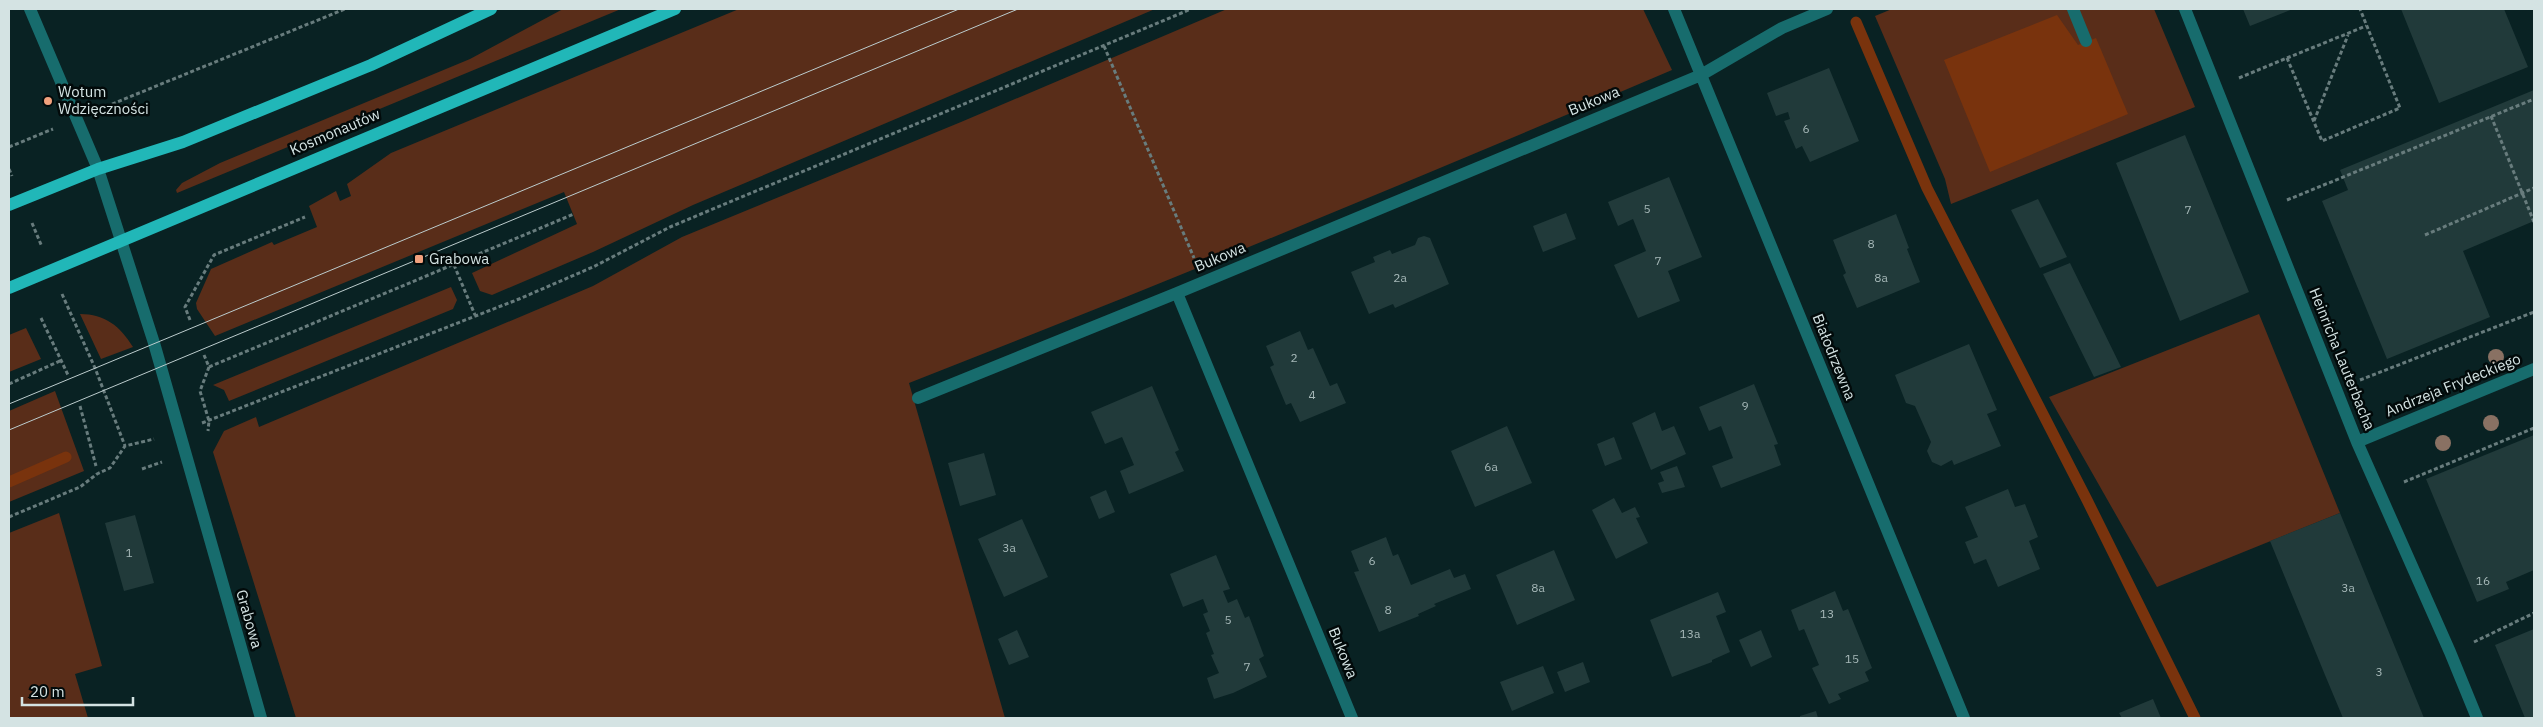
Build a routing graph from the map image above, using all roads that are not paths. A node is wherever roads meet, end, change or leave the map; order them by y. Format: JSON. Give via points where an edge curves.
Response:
{"nodes":[{"id":1,"x":30,"y":9,"type":"edge"},
{"id":2,"x":492,"y":9,"type":"edge"},
{"id":3,"x":675,"y":9,"type":"edge"},
{"id":4,"x":1674,"y":9,"type":"edge"},
{"id":5,"x":1827,"y":9,"type":"edge"},
{"id":6,"x":2073,"y":9,"type":"edge"},
{"id":7,"x":2185,"y":9,"type":"edge"},
{"id":8,"x":2086,"y":41,"type":"dead end"},
{"id":9,"x":1701,"y":75,"type":"junction"},
{"id":10,"x":98,"y":169,"type":"junction"},
{"id":11,"x":9,"y":205,"type":"edge"},
{"id":12,"x":120,"y":242,"type":"junction"},
{"id":13,"x":9,"y":288,"type":"edge"},
{"id":14,"x":1177,"y":293,"type":"junction"},
{"id":15,"x":2534,"y":369,"type":"edge"},
{"id":16,"x":918,"y":398,"type":"dead end"},
{"id":17,"x":2357,"y":442,"type":"junction"},
{"id":18,"x":261,"y":718,"type":"edge"},
{"id":19,"x":1352,"y":718,"type":"edge"},
{"id":20,"x":1964,"y":718,"type":"edge"},
{"id":21,"x":2477,"y":718,"type":"edge"}],
"edges":[{"from":1,"to":10,"type":"street","name":"Grabowa"},
{"from":2,"to":10,"type":"main road","via":[[371,65],[193,139]]},
{"from":3,"to":12,"type":"main road","name":"Kosmonautów"},
{"from":4,"to":9,"type":"street","name":"Białodrzewna"},
{"from":5,"to":9,"type":"street","name":"Bukowa","via":[[1782,28]]},
{"from":6,"to":8,"type":"street"},
{"from":7,"to":17,"type":"street","name":"Heinricha Lauterbacha"},
{"from":9,"to":14,"type":"street","name":"Bukowa"},
{"from":9,"to":20,"type":"street","name":"Białodrzewna"},
{"from":10,"to":11,"type":"main road"},
{"from":10,"to":12,"type":"street","name":"Grabowa"},
{"from":12,"to":13,"type":"main road","name":"Kosmonautów"},
{"from":12,"to":18,"type":"street","name":"Grabowa","via":[[154,343]]},
{"from":14,"to":16,"type":"street"},
{"from":14,"to":19,"type":"street","name":"Bukowa"},
{"from":15,"to":17,"type":"street","name":"Andrzeja Frydeckiego"},
{"from":17,"to":21,"type":"street","name":"Heinricha Lauterbacha"}]}
